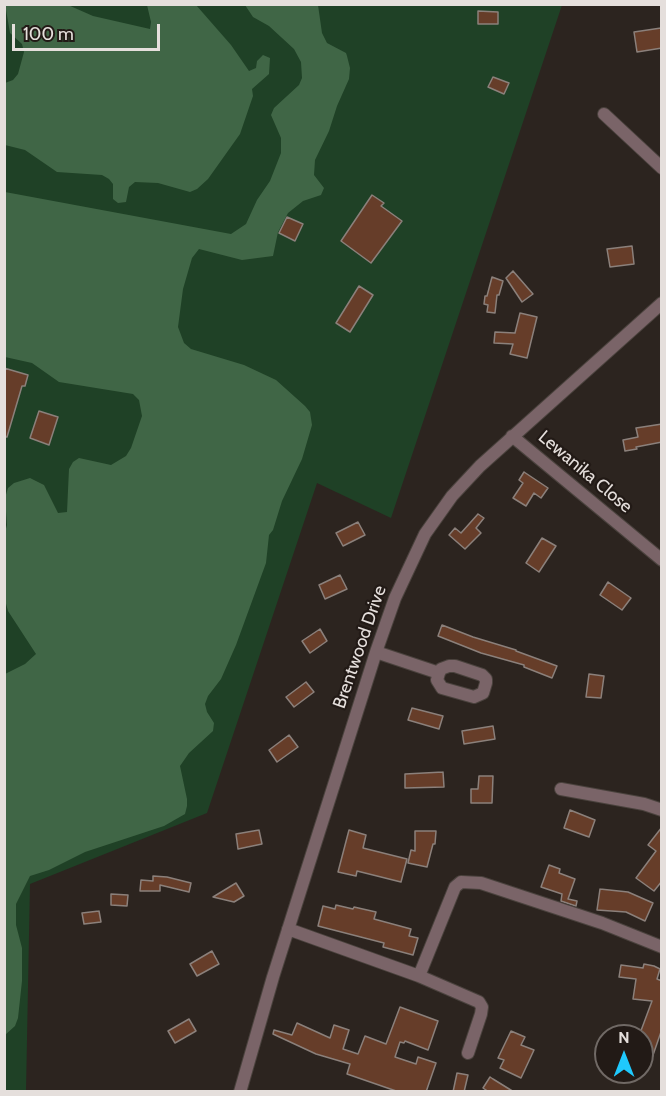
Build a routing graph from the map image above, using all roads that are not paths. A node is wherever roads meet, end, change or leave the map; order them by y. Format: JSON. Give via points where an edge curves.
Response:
{"nodes":[{"id":1,"x":604,"y":114,"type":"dead end"},
{"id":2,"x":662,"y":168,"type":"edge"},
{"id":3,"x":662,"y":303,"type":"edge"},
{"id":4,"x":512,"y":436,"type":"junction"},
{"id":5,"x":662,"y":560,"type":"edge"},
{"id":6,"x":376,"y":652,"type":"junction"},
{"id":7,"x":439,"y":674,"type":"dead end"},
{"id":8,"x":561,"y":789,"type":"dead end"},
{"id":9,"x":662,"y":810,"type":"edge"},
{"id":10,"x":288,"y":929,"type":"junction"},
{"id":11,"x":662,"y":947,"type":"edge"},
{"id":12,"x":419,"y":976,"type":"junction"},
{"id":13,"x":468,"y":1053,"type":"dead end"},
{"id":14,"x":240,"y":1092,"type":"edge"}],
"edges":[{"from":1,"to":2,"type":"street"},
{"from":3,"to":4,"type":"street","name":"Brentwood Drive"},
{"from":4,"to":5,"type":"street","name":"Lewanika Close"},
{"from":4,"to":6,"type":"street","name":"Brentwood Drive","via":[[452,496],[425,534],[395,598]]},
{"from":6,"to":7,"type":"street"},
{"from":6,"to":10,"type":"street","name":"Brentwood Drive"},
{"from":8,"to":9,"type":"street"},
{"from":10,"to":12,"type":"street"},
{"from":10,"to":14,"type":"street","name":"Brentwood Drive"},
{"from":11,"to":12,"type":"street","via":[[481,883],[461,882],[455,887]]},
{"from":12,"to":13,"type":"street","via":[[479,1002],[481,1014]]}]}
